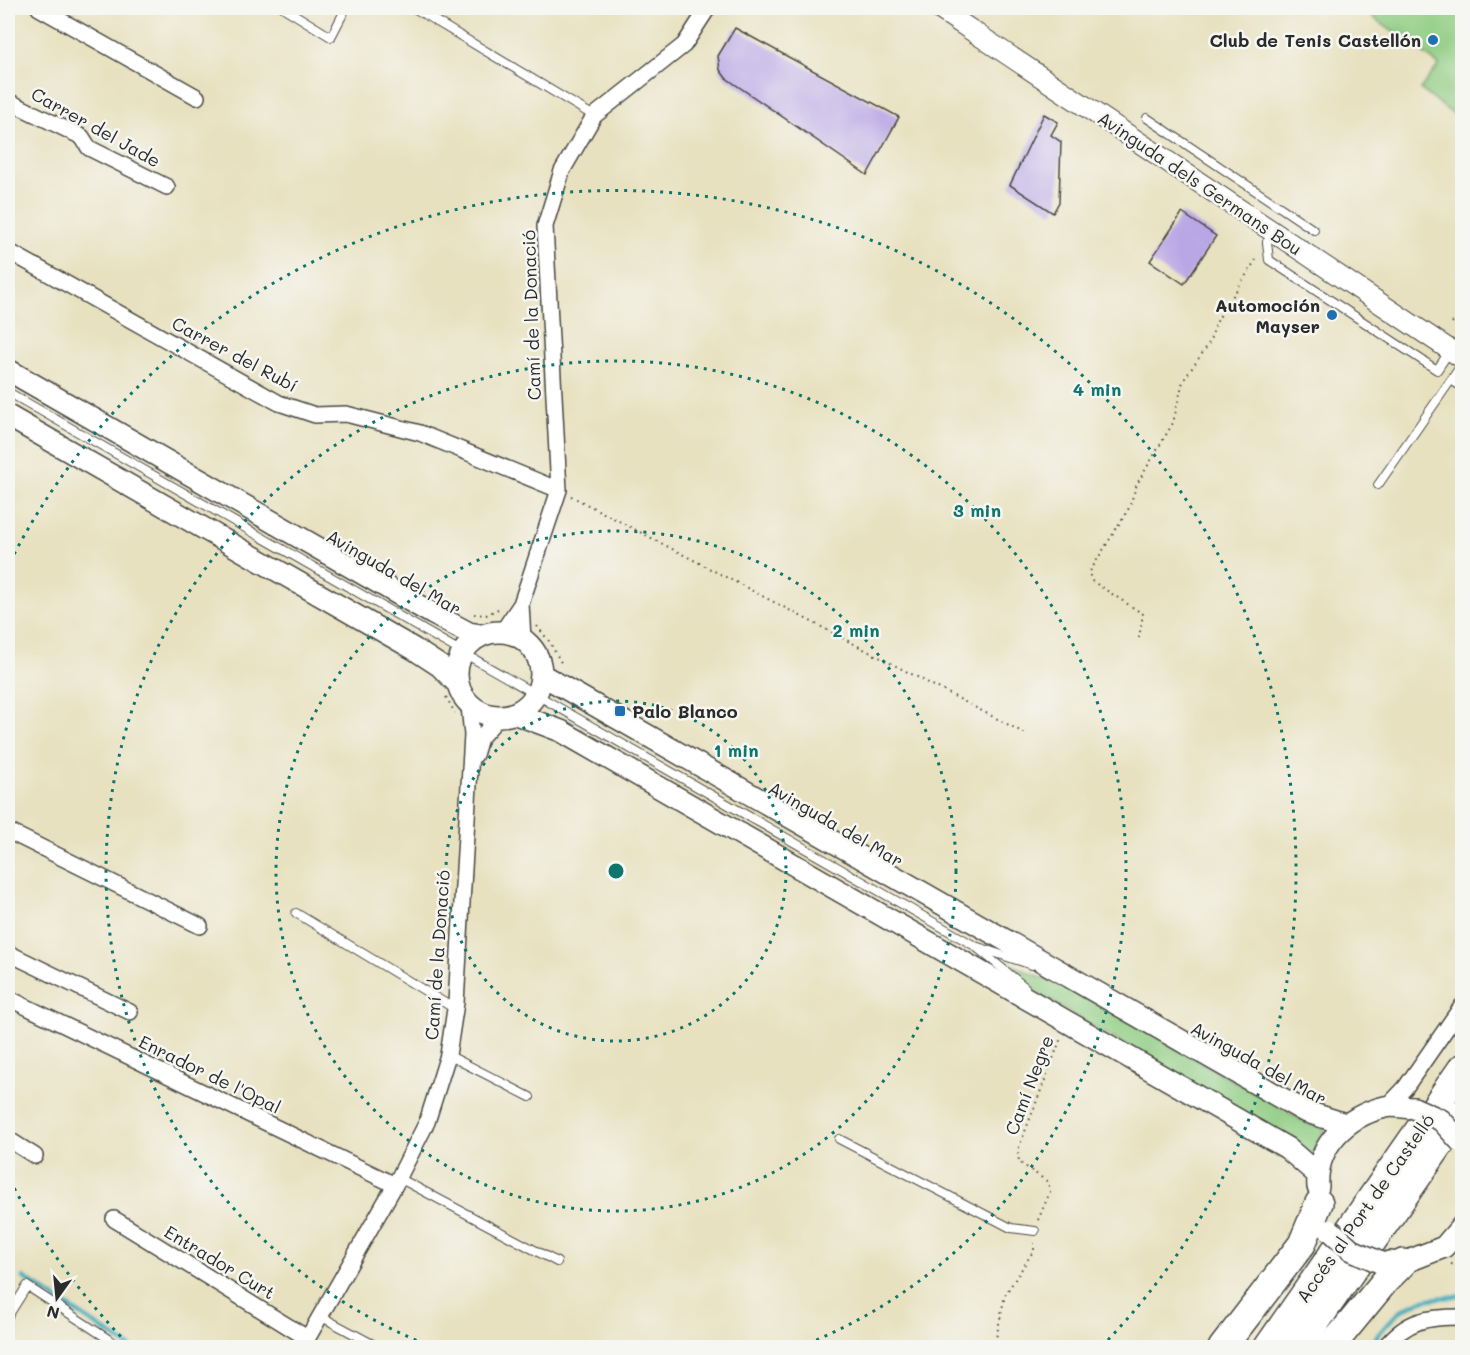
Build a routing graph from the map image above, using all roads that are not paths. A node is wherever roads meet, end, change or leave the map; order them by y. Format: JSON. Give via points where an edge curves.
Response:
{"nodes":[{"id":1,"x":39,"y":8,"type":"edge"},
{"id":2,"x":284,"y":8,"type":"edge"},
{"id":3,"x":346,"y":8,"type":"edge"},
{"id":4,"x":414,"y":8,"type":"edge"},
{"id":5,"x":708,"y":8,"type":"edge"},
{"id":6,"x":938,"y":8,"type":"edge"},
{"id":7,"x":197,"y":97,"type":"dead end"},
{"id":8,"x":8,"y":101,"type":"edge"},
{"id":9,"x":594,"y":116,"type":"junction"},
{"id":10,"x":1147,"y":118,"type":"dead end"},
{"id":11,"x":167,"y":187,"type":"dead end"},
{"id":12,"x":1314,"y":230,"type":"dead end"},
{"id":13,"x":1268,"y":242,"type":"road end"},
{"id":14,"x":8,"y":251,"type":"edge"},
{"id":15,"x":1458,"y":357,"type":"edge"},
{"id":16,"x":8,"y":370,"type":"edge"},
{"id":17,"x":1452,"y":380,"type":"junction"},
{"id":18,"x":1462,"y":387,"type":"edge"},
{"id":19,"x":8,"y":392,"type":"edge"},
{"id":20,"x":8,"y":416,"type":"edge"},
{"id":21,"x":1378,"y":485,"type":"dead end"},
{"id":22,"x":559,"y":490,"type":"junction"},
{"id":23,"x":521,"y":604,"type":"junction"},
{"id":24,"x":502,"y":632,"type":"junction"},
{"id":25,"x":481,"y":635,"type":"junction"},
{"id":26,"x":523,"y":639,"type":"junction"},
{"id":27,"x":461,"y":653,"type":"junction"},
{"id":28,"x":542,"y":675,"type":"junction"},
{"id":29,"x":457,"y":683,"type":"junction"},
{"id":30,"x":536,"y":695,"type":"junction"},
{"id":31,"x":469,"y":706,"type":"junction"},
{"id":32,"x":507,"y":716,"type":"junction"},
{"id":33,"x":467,"y":781,"type":"junction"},
{"id":34,"x":8,"y":831,"type":"edge"},
{"id":35,"x":296,"y":913,"type":"dead end"},
{"id":36,"x":200,"y":926,"type":"dead end"},
{"id":37,"x":975,"y":946,"type":"junction"},
{"id":38,"x":8,"y":953,"type":"edge"},
{"id":39,"x":1061,"y":972,"type":"junction"},
{"id":40,"x":8,"y":998,"type":"edge"},
{"id":41,"x":1042,"y":1006,"type":"junction"},
{"id":42,"x":1462,"y":1006,"type":"edge"},
{"id":43,"x":455,"y":1009,"type":"junction"},
{"id":44,"x":130,"y":1012,"type":"dead end"},
{"id":45,"x":448,"y":1055,"type":"junction"},
{"id":46,"x":1462,"y":1068,"type":"edge"},
{"id":47,"x":530,"y":1097,"type":"dead end"},
{"id":48,"x":1387,"y":1107,"type":"junction"},
{"id":49,"x":1462,"y":1113,"type":"edge"},
{"id":50,"x":1345,"y":1124,"type":"junction"},
{"id":51,"x":8,"y":1139,"type":"edge"},
{"id":52,"x":838,"y":1139,"type":"dead end"},
{"id":53,"x":1462,"y":1143,"type":"edge"},
{"id":54,"x":34,"y":1156,"type":"dead end"},
{"id":55,"x":1317,"y":1174,"type":"junction"},
{"id":56,"x":397,"y":1181,"type":"junction"},
{"id":57,"x":1319,"y":1203,"type":"junction"},
{"id":58,"x":114,"y":1220,"type":"dead end"},
{"id":59,"x":1462,"y":1226,"type":"edge"},
{"id":60,"x":1035,"y":1231,"type":"road end"},
{"id":61,"x":1453,"y":1250,"type":"edge"},
{"id":62,"x":557,"y":1262,"type":"dead end"},
{"id":63,"x":1391,"y":1263,"type":"junction"},
{"id":64,"x":8,"y":1316,"type":"edge"},
{"id":65,"x":320,"y":1316,"type":"junction"},
{"id":66,"x":1462,"y":1317,"type":"edge"},
{"id":67,"x":304,"y":1343,"type":"edge"},
{"id":68,"x":122,"y":1347,"type":"edge"},
{"id":69,"x":380,"y":1347,"type":"edge"},
{"id":70,"x":1222,"y":1347,"type":"edge"},
{"id":71,"x":1267,"y":1347,"type":"edge"},
{"id":72,"x":1298,"y":1347,"type":"edge"},
{"id":73,"x":1330,"y":1347,"type":"edge"},
{"id":74,"x":1384,"y":1347,"type":"edge"}],
"edges":[{"from":1,"to":7,"type":"street"},
{"from":2,"to":3,"type":"lane","via":[[331,37]]},
{"from":4,"to":9,"type":"lane"},
{"from":5,"to":9,"type":"street","name":"Camí de la Donació","via":[[684,45]]},
{"from":6,"to":15,"type":"street","name":"Avinguda dels Germans Bou"},
{"from":8,"to":11,"type":"street","name":"Carrer del Jade","via":[[82,137],[90,148]]},
{"from":9,"to":22,"type":"street","name":"Camí de la Donació","via":[[562,171],[545,226]]},
{"from":10,"to":12,"type":"lane"},
{"from":13,"to":15,"type":"lane","via":[[1269,260],[1437,370]]},
{"from":14,"to":22,"type":"street","name":"Carrer del Rubí","via":[[279,403],[315,415],[346,414],[420,433]]},
{"from":15,"to":17,"type":"lane"},
{"from":16,"to":25,"type":"main road","name":"Avinguda del Mar","via":[[434,614],[469,633]]},
{"from":17,"to":18,"type":"lane"},
{"from":17,"to":21,"type":"lane"},
{"from":19,"to":27,"type":"lane","name":"Avinguda del Mar"},
{"from":20,"to":29,"type":"main road","via":[[414,649]]},
{"from":22,"to":23,"type":"street","name":"Camí de la Donació"},
{"from":23,"to":24,"type":"street","name":"Camí de la Donació"},
{"from":23,"to":26,"type":"street","name":"Camí de la Donació"},
{"from":24,"to":25,"type":"main road"},
{"from":24,"to":26,"type":"main road"},
{"from":25,"to":27,"type":"main road"},
{"from":26,"to":28,"type":"main road","via":[[537,654]]},
{"from":27,"to":29,"type":"main road"},
{"from":27,"to":30,"type":"lane","name":"Avinguda del Mar"},
{"from":28,"to":30,"type":"main road"},
{"from":28,"to":39,"type":"main road","name":"Avinguda del Mar"},
{"from":29,"to":31,"type":"main road"},
{"from":30,"to":32,"type":"main road"},
{"from":30,"to":37,"type":"lane","name":"Avinguda del Mar"},
{"from":31,"to":32,"type":"main road","name":"Avinguda del Mar","via":[[483,714]]},
{"from":31,"to":33,"type":"street","name":"Camí de la Donació","via":[[472,735]]},
{"from":32,"to":33,"type":"street","name":"Camí de la Donació","via":[[480,738]]},
{"from":32,"to":41,"type":"main road","name":"Avinguda del Mar","via":[[561,731]]},
{"from":33,"to":43,"type":"street","name":"Camí de la Donació"},
{"from":34,"to":36,"type":"street"},
{"from":35,"to":43,"type":"lane"},
{"from":37,"to":39,"type":"lane","name":"Avinguda del Mar"},
{"from":37,"to":41,"type":"lane","name":"Avinguda del Mar"},
{"from":38,"to":44,"type":"street"},
{"from":39,"to":50,"type":"main road","name":"Avinguda del Mar","via":[[1304,1111]]},
{"from":40,"to":56,"type":"street","name":"Enrador de l'Opal"},
{"from":41,"to":55,"type":"main road","name":"Avinguda del Mar","via":[[1287,1148]]},
{"from":42,"to":48,"type":"street","via":[[1405,1088]]},
{"from":43,"to":45,"type":"street","name":"Camí de la Donació"},
{"from":45,"to":47,"type":"lane"},
{"from":45,"to":56,"type":"street","name":"Camí de la Donació","via":[[427,1122]]},
{"from":46,"to":71,"type":"highway","name":"Accés al Port de Castelló"},
{"from":48,"to":50,"type":"main road"},
{"from":48,"to":53,"type":"main road","bridge":true,"via":[[1414,1108],[1441,1120]]},
{"from":49,"to":72,"type":"highway","name":"Accés al Port de Castelló"},
{"from":50,"to":55,"type":"main road","via":[[1326,1146]]},
{"from":51,"to":54,"type":"street"},
{"from":52,"to":60,"type":"lane","via":[[1011,1228]]},
{"from":55,"to":57,"type":"main road"},
{"from":56,"to":62,"type":"lane"},
{"from":56,"to":65,"type":"street","name":"Camí de la Donació"},
{"from":57,"to":63,"type":"main road","bridge":true,"via":[[1330,1230],[1352,1250]]},
{"from":57,"to":70,"type":"highway","via":[[1302,1244]]},
{"from":58,"to":67,"type":"street","name":"Entrador Curt"},
{"from":59,"to":61,"type":"main road"},
{"from":61,"to":63,"type":"main road"},
{"from":63,"to":73,"type":"highway","via":[[1386,1280]]},
{"from":64,"to":68,"type":"lane","via":[[27,1286]]},
{"from":65,"to":67,"type":"street","name":"Camí de la Donació"},
{"from":65,"to":69,"type":"lane"},
{"from":66,"to":74,"type":"street","via":[[1430,1317],[1398,1331]]}]}
